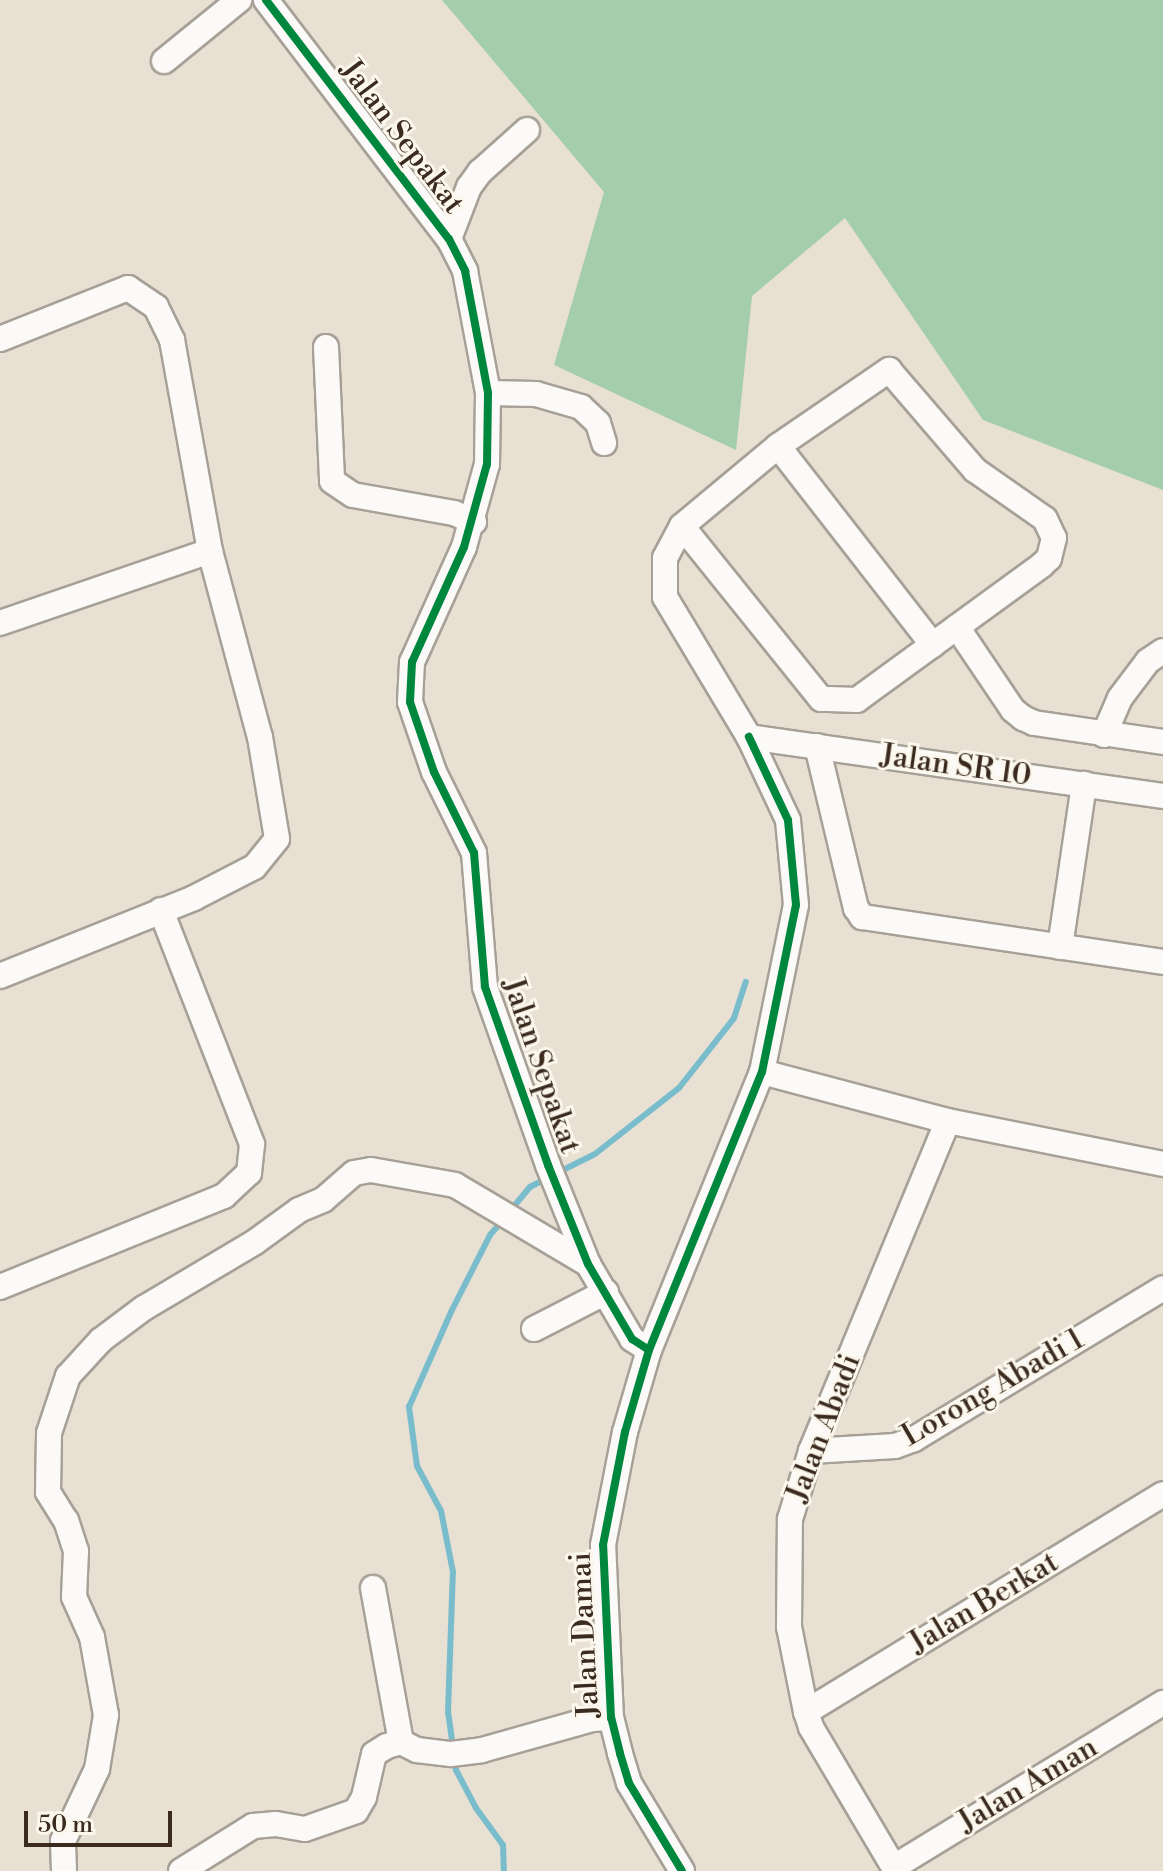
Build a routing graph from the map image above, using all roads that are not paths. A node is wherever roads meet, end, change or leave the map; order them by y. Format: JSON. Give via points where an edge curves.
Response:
{"nodes":[{"id":1,"x":239,"y":0,"type":"edge"},
{"id":2,"x":266,"y":0,"type":"edge"},
{"id":3,"x":164,"y":61,"type":"dead end"},
{"id":4,"x":527,"y":130,"type":"dead end"},
{"id":5,"x":449,"y":239,"type":"junction"},
{"id":6,"x":0,"y":339,"type":"edge"},
{"id":7,"x":326,"y":347,"type":"dead end"},
{"id":8,"x":488,"y":393,"type":"junction"},
{"id":9,"x":604,"y":443,"type":"dead end"},
{"id":10,"x":778,"y":446,"type":"junction"},
{"id":11,"x":474,"y":522,"type":"junction"},
{"id":12,"x":682,"y":526,"type":"junction"},
{"id":13,"x":210,"y":551,"type":"junction"},
{"id":14,"x":0,"y":623,"type":"edge"},
{"id":15,"x":957,"y":627,"type":"junction"},
{"id":16,"x":933,"y":645,"type":"junction"},
{"id":17,"x":1163,"y":651,"type":"edge"},
{"id":18,"x":1104,"y":735,"type":"junction"},
{"id":19,"x":749,"y":737,"type":"junction"},
{"id":20,"x":1163,"y":742,"type":"edge"},
{"id":21,"x":817,"y":746,"type":"junction"},
{"id":22,"x":1084,"y":784,"type":"junction"},
{"id":23,"x":1163,"y":796,"type":"edge"},
{"id":24,"x":161,"y":910,"type":"junction"},
{"id":25,"x":1060,"y":947,"type":"junction"},
{"id":26,"x":1163,"y":962,"type":"edge"},
{"id":27,"x":0,"y":976,"type":"edge"},
{"id":28,"x":762,"y":1072,"type":"junction"},
{"id":29,"x":948,"y":1121,"type":"junction"},
{"id":30,"x":1163,"y":1164,"type":"edge"},
{"id":31,"x":588,"y":1264,"type":"junction"},
{"id":32,"x":0,"y":1287,"type":"edge"},
{"id":33,"x":1163,"y":1288,"type":"edge"},
{"id":34,"x":606,"y":1292,"type":"junction"},
{"id":35,"x":534,"y":1329,"type":"dead end"},
{"id":36,"x":649,"y":1350,"type":"junction"},
{"id":37,"x":811,"y":1451,"type":"junction"},
{"id":38,"x":1163,"y":1494,"type":"edge"},
{"id":39,"x":373,"y":1588,"type":"dead end"},
{"id":40,"x":1163,"y":1703,"type":"edge"},
{"id":41,"x":806,"y":1712,"type":"junction"},
{"id":42,"x":611,"y":1718,"type":"junction"},
{"id":43,"x":401,"y":1742,"type":"junction"},
{"id":44,"x":895,"y":1869,"type":"edge"},
{"id":45,"x":64,"y":1871,"type":"edge"},
{"id":46,"x":181,"y":1871,"type":"edge"},
{"id":47,"x":682,"y":1871,"type":"edge"}],
"edges":[{"from":1,"to":3,"type":"street"},
{"from":2,"to":5,"type":"street","name":"Jalan Sepakat"},
{"from":4,"to":5,"type":"street","via":[[469,187]]},
{"from":5,"to":8,"type":"street","name":"Jalan Sepakat","via":[[465,271]]},
{"from":6,"to":13,"type":"street","via":[[128,288],[156,307],[172,340]]},
{"from":7,"to":11,"type":"street","via":[[332,481],[353,495],[454,513]]},
{"from":8,"to":9,"type":"street","via":[[536,394],[581,407],[598,423]]},
{"from":8,"to":11,"type":"street","name":"Jalan Sepakat","via":[[487,464]]},
{"from":10,"to":12,"type":"street"},
{"from":10,"to":15,"type":"street","via":[[889,370],[978,473],[1045,519],[1054,538],[1049,558]]},
{"from":10,"to":16,"type":"street"},
{"from":11,"to":31,"type":"street","name":"Jalan Sepakat","via":[[412,662],[410,702],[434,772],[474,853],[485,987]]},
{"from":12,"to":16,"type":"street","via":[[821,699],[857,700]]},
{"from":12,"to":19,"type":"street","name":"Jalan Damai","via":[[665,558],[665,597]]},
{"from":13,"to":14,"type":"street"},
{"from":13,"to":24,"type":"street","via":[[260,737],[277,839],[254,867]]},
{"from":15,"to":16,"type":"street"},
{"from":15,"to":18,"type":"street","via":[[1023,718]]},
{"from":17,"to":18,"type":"street","via":[[1148,661],[1120,698]]},
{"from":18,"to":20,"type":"street"},
{"from":19,"to":21,"type":"street","name":"Jalan SR 10"},
{"from":19,"to":28,"type":"street","name":"Jalan Damai","via":[[788,820],[796,905]]},
{"from":21,"to":22,"type":"street","name":"Jalan SR 10"},
{"from":21,"to":25,"type":"street","via":[[862,917]]},
{"from":22,"to":23,"type":"street","name":"Jalan SR 10"},
{"from":22,"to":25,"type":"street"},
{"from":24,"to":27,"type":"street"},
{"from":24,"to":32,"type":"street","via":[[252,1144],[249,1173],[224,1196]]},
{"from":25,"to":26,"type":"street"},
{"from":28,"to":29,"type":"street"},
{"from":28,"to":36,"type":"street","name":"Jalan Damai"},
{"from":29,"to":30,"type":"street"},
{"from":29,"to":37,"type":"street","name":"Jalan Abadi"},
{"from":31,"to":34,"type":"street","name":"Jalan Sepakat"},
{"from":31,"to":45,"type":"street","via":[[455,1185],[371,1170],[354,1173],[323,1200],[144,1308],[101,1340],[68,1376],[49,1433],[48,1492],[76,1551],[74,1597],[92,1637],[106,1715],[97,1769],[63,1841]]},
{"from":33,"to":37,"type":"street","name":"Lorong Abadi 1","via":[[914,1439],[895,1446]]},
{"from":34,"to":35,"type":"street"},
{"from":34,"to":36,"type":"street","name":"Jalan Sepakat","via":[[632,1339]]},
{"from":36,"to":42,"type":"street","name":"Jalan Damai","via":[[625,1432],[603,1545]]},
{"from":37,"to":41,"type":"street","name":"Jalan Abadi","via":[[790,1519],[789,1627]]},
{"from":38,"to":41,"type":"street","name":"Jalan Berkat"},
{"from":39,"to":43,"type":"street"},
{"from":40,"to":44,"type":"street","name":"Jalan Aman"},
{"from":41,"to":44,"type":"street","name":"Jalan Abadi"},
{"from":42,"to":43,"type":"street","via":[[459,1753],[417,1750]]},
{"from":42,"to":47,"type":"street","name":"Jalan Damai","via":[[629,1783]]},
{"from":43,"to":46,"type":"street","via":[[374,1754],[356,1811],[305,1829],[253,1826]]}]}
